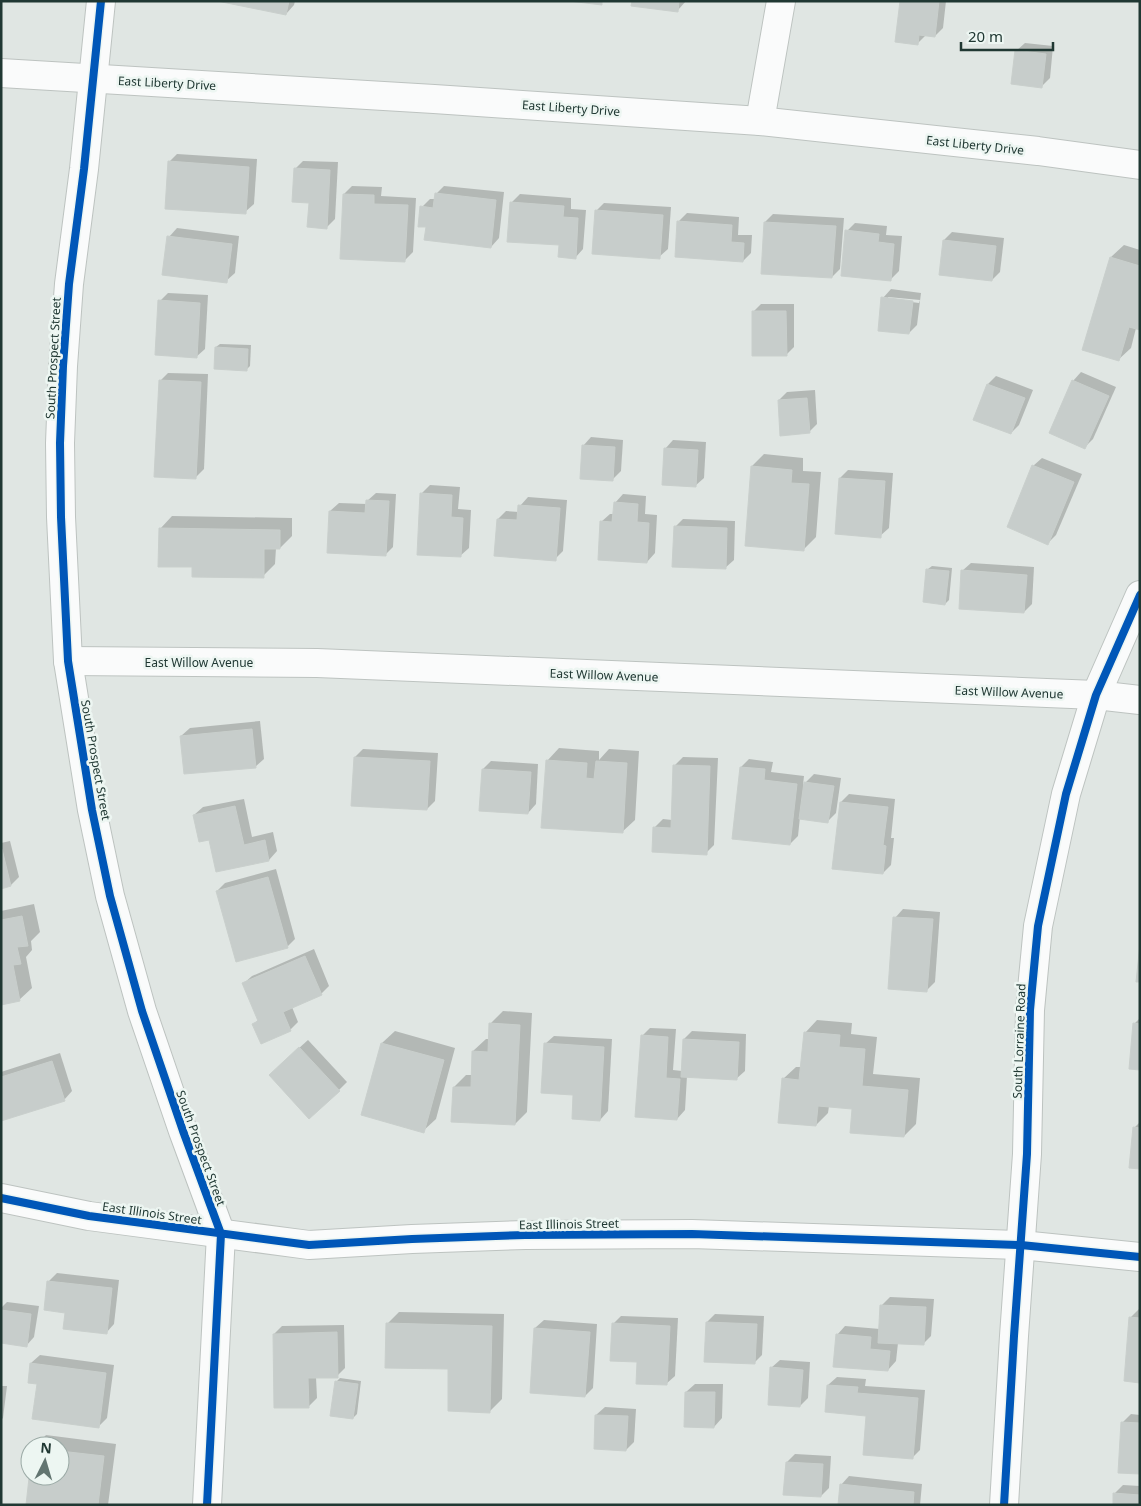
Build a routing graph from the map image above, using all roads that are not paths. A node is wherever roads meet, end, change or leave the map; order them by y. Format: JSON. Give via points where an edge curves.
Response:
{"nodes":[{"id":1,"x":101,"y":1,"type":"edge"},
{"id":2,"x":781,"y":1,"type":"edge"},
{"id":3,"x":1,"y":74,"type":"edge"},
{"id":4,"x":93,"y":79,"type":"junction"},
{"id":5,"x":760,"y":122,"type":"junction"},
{"id":6,"x":1140,"y":164,"type":"edge"},
{"id":7,"x":1140,"y":595,"type":"edge"},
{"id":8,"x":68,"y":661,"type":"junction"},
{"id":9,"x":1096,"y":696,"type":"junction"},
{"id":10,"x":1140,"y":700,"type":"edge"},
{"id":11,"x":1,"y":1198,"type":"edge"},
{"id":12,"x":221,"y":1234,"type":"junction"},
{"id":13,"x":1020,"y":1245,"type":"junction"},
{"id":14,"x":1140,"y":1257,"type":"edge"},
{"id":15,"x":207,"y":1505,"type":"edge"},
{"id":16,"x":1004,"y":1505,"type":"edge"}],
"edges":[{"from":1,"to":4,"type":"street","name":"South Prospect Street"},
{"from":2,"to":5,"type":"street"},
{"from":3,"to":4,"type":"street","name":"East Liberty Drive"},
{"from":4,"to":5,"type":"street","name":"East Liberty Drive"},
{"from":4,"to":8,"type":"street","name":"South Prospect Street","via":[[62,366],[61,517]]},
{"from":5,"to":6,"type":"street","name":"East Liberty Drive"},
{"from":7,"to":9,"type":"street","name":"South Lorraine Road"},
{"from":8,"to":9,"type":"street","name":"East Willow Avenue","via":[[316,663]]},
{"from":8,"to":12,"type":"street","name":"South Prospect Street","via":[[92,810],[113,905],[142,1011]]},
{"from":9,"to":10,"type":"street","name":"East Willow Avenue"},
{"from":9,"to":13,"type":"street","name":"South Lorraine Road","via":[[1066,794],[1038,926],[1030,1010],[1027,1154]]},
{"from":11,"to":12,"type":"street","name":"East Illinois Street","via":[[88,1216]]},
{"from":12,"to":13,"type":"street","name":"East Illinois Street","via":[[308,1245],[525,1235],[692,1234]]},
{"from":12,"to":15,"type":"street","name":"South Prospect Street"},
{"from":13,"to":14,"type":"street","name":"East Illinois Street"},
{"from":13,"to":16,"type":"street","name":"South Lorraine Road"}]}
